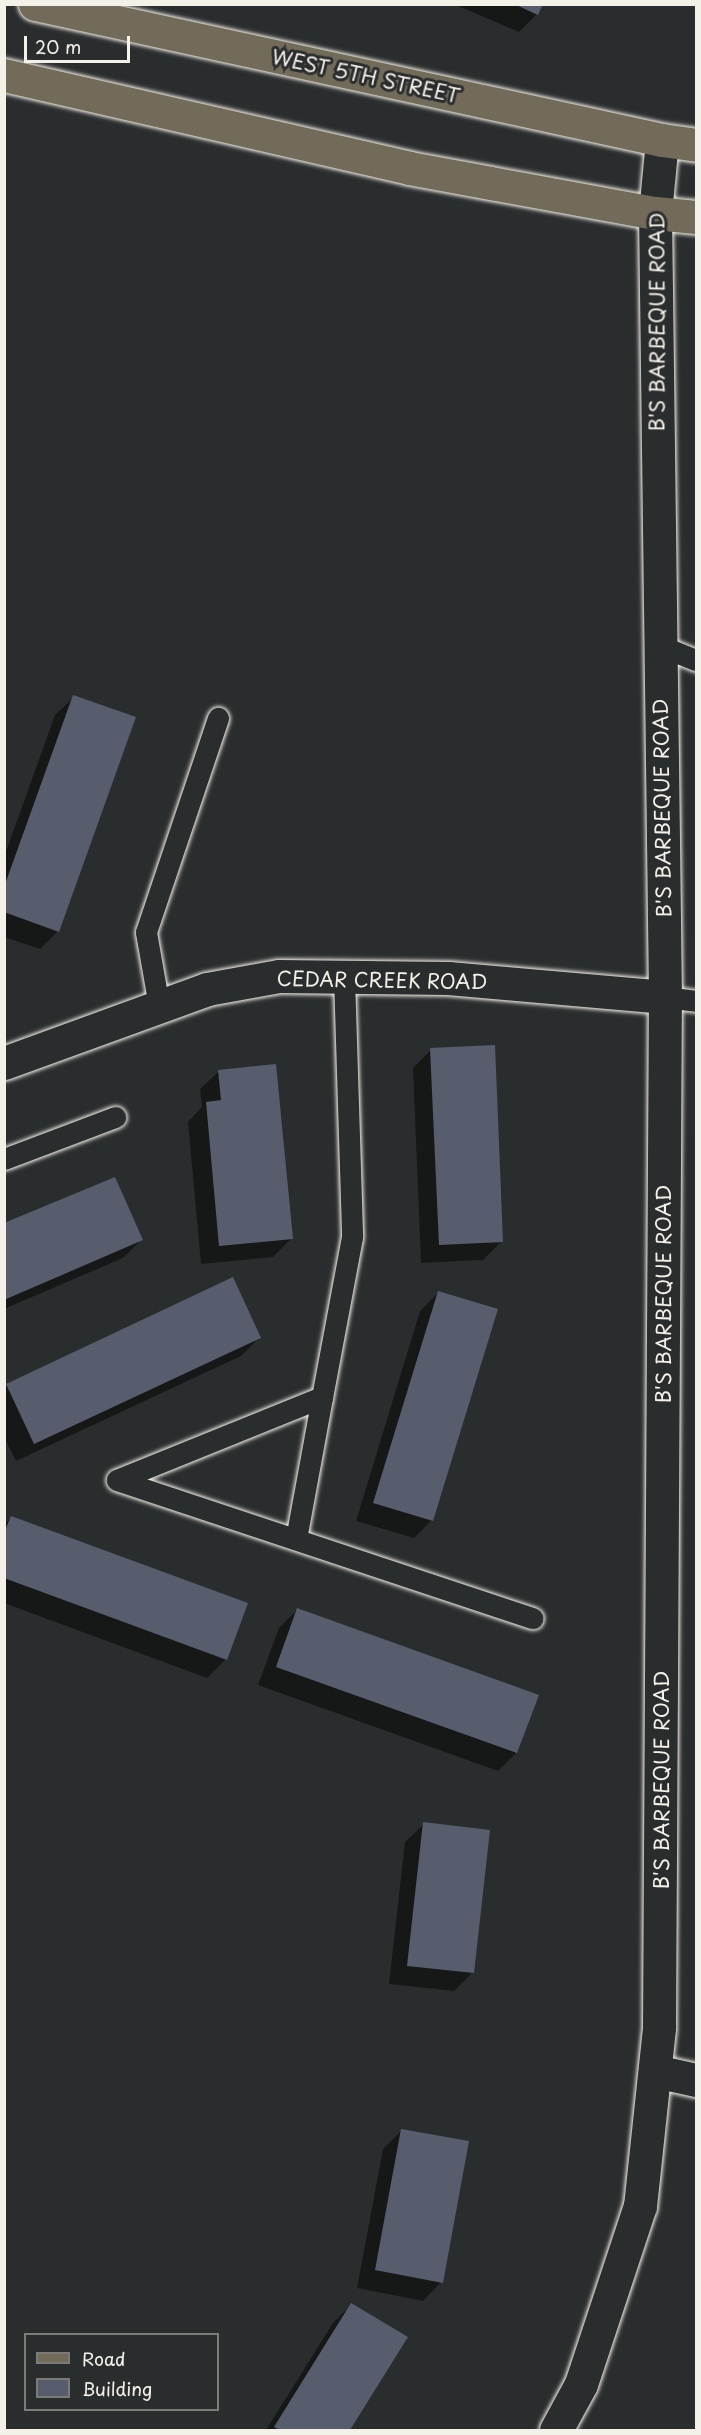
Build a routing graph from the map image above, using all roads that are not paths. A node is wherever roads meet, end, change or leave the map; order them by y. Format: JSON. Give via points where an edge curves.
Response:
{"nodes":[{"id":1,"x":35,"y":4,"type":"edge"},
{"id":2,"x":4,"y":75,"type":"edge"},
{"id":3,"x":662,"y":140,"type":"junction"},
{"id":4,"x":696,"y":145,"type":"edge"},
{"id":5,"x":655,"y":213,"type":"junction"},
{"id":6,"x":696,"y":217,"type":"edge"},
{"id":7,"x":660,"y":646,"type":"junction"},
{"id":8,"x":696,"y":660,"type":"edge"},
{"id":9,"x":218,"y":718,"type":"dead end"},
{"id":10,"x":344,"y":977,"type":"junction"},
{"id":11,"x":665,"y":997,"type":"junction"},
{"id":12,"x":696,"y":1001,"type":"edge"},
{"id":13,"x":159,"y":1006,"type":"junction"},
{"id":14,"x":4,"y":1063,"type":"edge"},
{"id":15,"x":115,"y":1117,"type":"dead end"},
{"id":16,"x":4,"y":1159,"type":"edge"},
{"id":17,"x":322,"y":1397,"type":"junction"},
{"id":18,"x":296,"y":1539,"type":"junction"},
{"id":19,"x":533,"y":1618,"type":"dead end"},
{"id":20,"x":655,"y":2072,"type":"junction"},
{"id":21,"x":696,"y":2080,"type":"edge"},
{"id":22,"x":556,"y":2430,"type":"edge"}],
"edges":[{"from":1,"to":3,"type":"main road","name":"WEST 5TH STREET"},
{"from":2,"to":5,"type":"main road","via":[[409,168]]},
{"from":3,"to":4,"type":"main road","name":"WEST 5TH STREET"},
{"from":3,"to":5,"type":"street","name":"B'S BARBEQUE ROAD"},
{"from":5,"to":6,"type":"main road"},
{"from":5,"to":7,"type":"street","name":"B'S BARBEQUE ROAD"},
{"from":7,"to":8,"type":"lane"},
{"from":7,"to":11,"type":"street","name":"B'S BARBEQUE ROAD"},
{"from":9,"to":13,"type":"lane","via":[[146,932]]},
{"from":10,"to":11,"type":"street","name":"CEDAR CREEK ROAD","via":[[448,978]]},
{"from":10,"to":13,"type":"street","name":"CEDAR CREEK ROAD","via":[[279,976],[207,989]]},
{"from":10,"to":17,"type":"lane","via":[[352,1237]]},
{"from":11,"to":12,"type":"lane"},
{"from":11,"to":20,"type":"street","name":"B'S BARBEQUE ROAD","via":[[659,2016]]},
{"from":13,"to":14,"type":"street","name":"CEDAR CREEK ROAD"},
{"from":15,"to":16,"type":"lane"},
{"from":17,"to":18,"type":"lane"},
{"from":17,"to":18,"type":"lane","via":[[117,1480]]},
{"from":18,"to":19,"type":"lane"},
{"from":20,"to":21,"type":"street"},
{"from":20,"to":22,"type":"street","name":"B'S BARBEQUE ROAD","via":[[640,2206],[581,2384]]}]}
